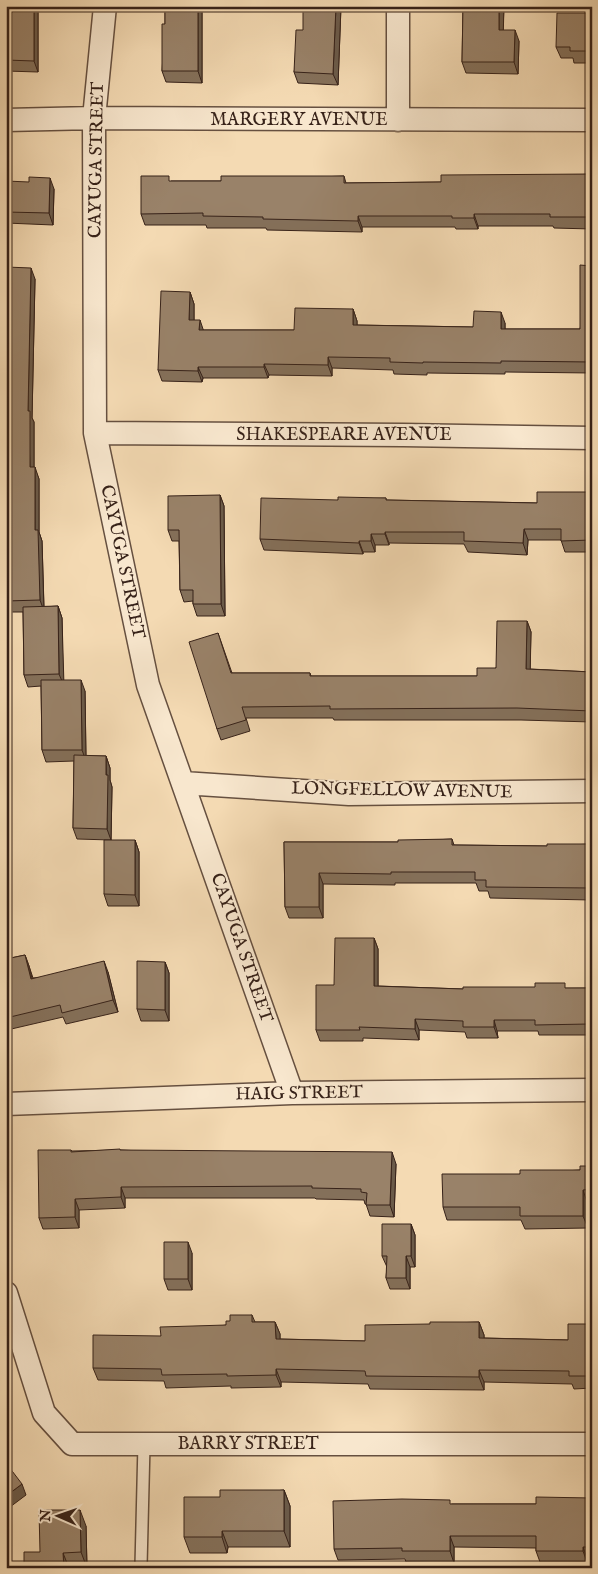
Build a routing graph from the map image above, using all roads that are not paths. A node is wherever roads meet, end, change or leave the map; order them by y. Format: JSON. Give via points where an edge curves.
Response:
{"nodes":[{"id":1,"x":105,"y":6,"type":"edge"},
{"id":2,"x":398,"y":6,"type":"edge"},
{"id":3,"x":94,"y":118,"type":"junction"},
{"id":4,"x":6,"y":120,"type":"edge"},
{"id":5,"x":398,"y":120,"type":"junction"},
{"id":6,"x":592,"y":120,"type":"edge"},
{"id":7,"x":95,"y":434,"type":"junction"},
{"id":8,"x":592,"y":438,"type":"edge"},
{"id":9,"x":183,"y":783,"type":"junction"},
{"id":10,"x":592,"y":791,"type":"edge"},
{"id":11,"x":592,"y":1090,"type":"edge"},
{"id":12,"x":292,"y":1093,"type":"junction"},
{"id":13,"x":6,"y":1104,"type":"edge"},
{"id":14,"x":6,"y":1293,"type":"edge"},
{"id":15,"x":144,"y":1444,"type":"junction"},
{"id":16,"x":592,"y":1444,"type":"edge"},
{"id":17,"x":144,"y":1568,"type":"edge"}],
"edges":[{"from":1,"to":3,"type":"street","name":"CAYUGA STREET"},
{"from":2,"to":5,"type":"street"},
{"from":3,"to":4,"type":"street","name":"MARGERY AVENUE"},
{"from":3,"to":5,"type":"street","name":"MARGERY AVENUE"},
{"from":3,"to":7,"type":"street","name":"CAYUGA STREET"},
{"from":5,"to":6,"type":"street","name":"MARGERY AVENUE"},
{"from":7,"to":8,"type":"street","name":"SHAKESPEARE AVENUE"},
{"from":7,"to":9,"type":"street","name":"CAYUGA STREET","via":[[148,685]]},
{"from":9,"to":10,"type":"street","name":"LONGFELLOW AVENUE","via":[[349,794]]},
{"from":9,"to":12,"type":"street","name":"CAYUGA STREET"},
{"from":11,"to":12,"type":"street","name":"HAIG STREET"},
{"from":12,"to":13,"type":"street","name":"HAIG STREET"},
{"from":14,"to":15,"type":"street","name":"BARRY STREET","via":[[44,1413],[72,1444]]},
{"from":15,"to":16,"type":"street","name":"BARRY STREET"},
{"from":15,"to":17,"type":"lane","via":[[141,1566]]}]}
